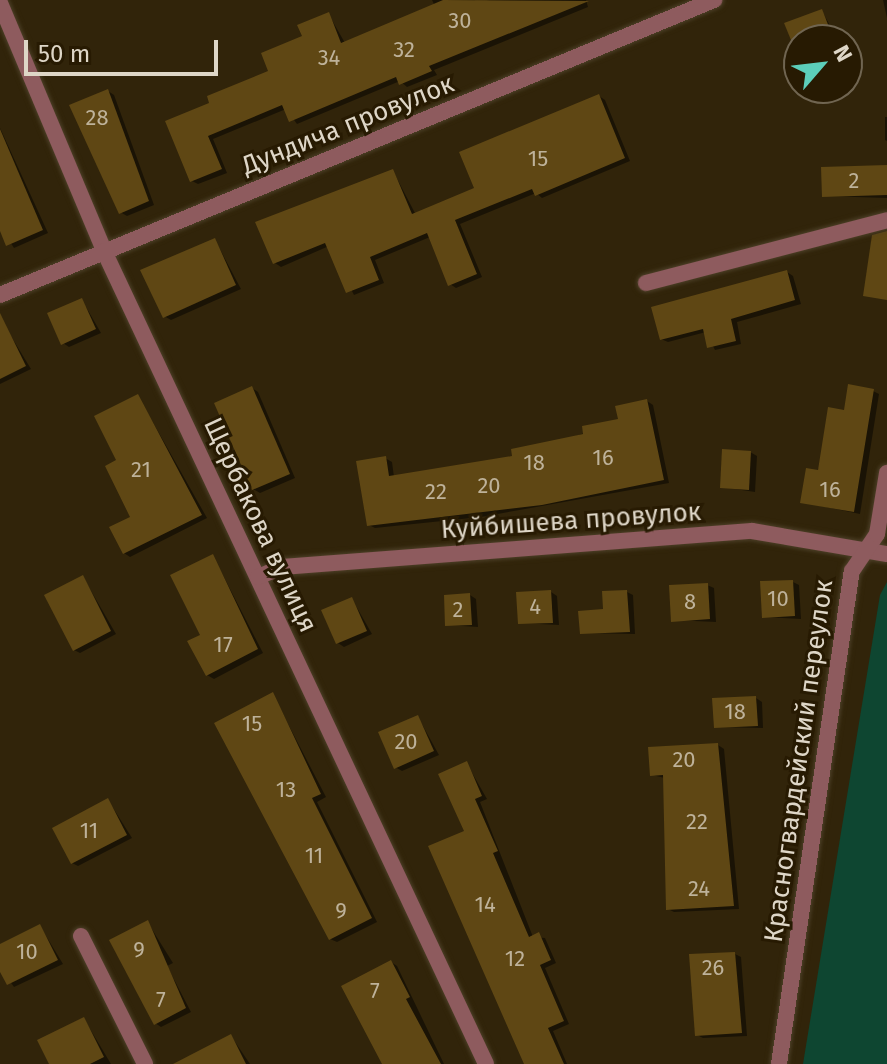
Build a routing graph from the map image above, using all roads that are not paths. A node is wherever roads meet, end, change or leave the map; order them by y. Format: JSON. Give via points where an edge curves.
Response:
{"nodes":[{"id":1,"x":714,"y":0,"type":"edge"},
{"id":2,"x":0,"y":3,"type":"edge"},
{"id":3,"x":887,"y":220,"type":"edge"},
{"id":4,"x":104,"y":251,"type":"junction"},
{"id":5,"x":646,"y":283,"type":"dead end"},
{"id":6,"x":0,"y":295,"type":"edge"},
{"id":7,"x":887,"y":473,"type":"edge"},
{"id":8,"x":866,"y":550,"type":"junction"},
{"id":9,"x":887,"y":554,"type":"edge"},
{"id":10,"x":258,"y":577,"type":"junction"},
{"id":11,"x":81,"y":936,"type":"dead end"},
{"id":12,"x":145,"y":1064,"type":"edge"},
{"id":13,"x":486,"y":1064,"type":"edge"},
{"id":14,"x":779,"y":1064,"type":"edge"}],
"edges":[{"from":1,"to":4,"type":"street","name":"Дундича провулок"},
{"from":2,"to":4,"type":"street","name":"Щербакова вулиця"},
{"from":3,"to":5,"type":"street"},
{"from":4,"to":6,"type":"street","name":"Дундича провулок"},
{"from":4,"to":10,"type":"street","name":"Щербакова вулиця"},
{"from":7,"to":8,"type":"street","name":"Красногвардейский переулок","via":[[877,534]]},
{"from":8,"to":9,"type":"street","name":"Куйбишева провулок"},
{"from":8,"to":10,"type":"street","name":"Куйбишева провулок","via":[[752,531],[282,567]]},
{"from":8,"to":14,"type":"street","name":"Красногвардейский переулок","via":[[852,571]]},
{"from":10,"to":13,"type":"street","name":"Щербакова вулиця"},
{"from":11,"to":12,"type":"street"}]}
